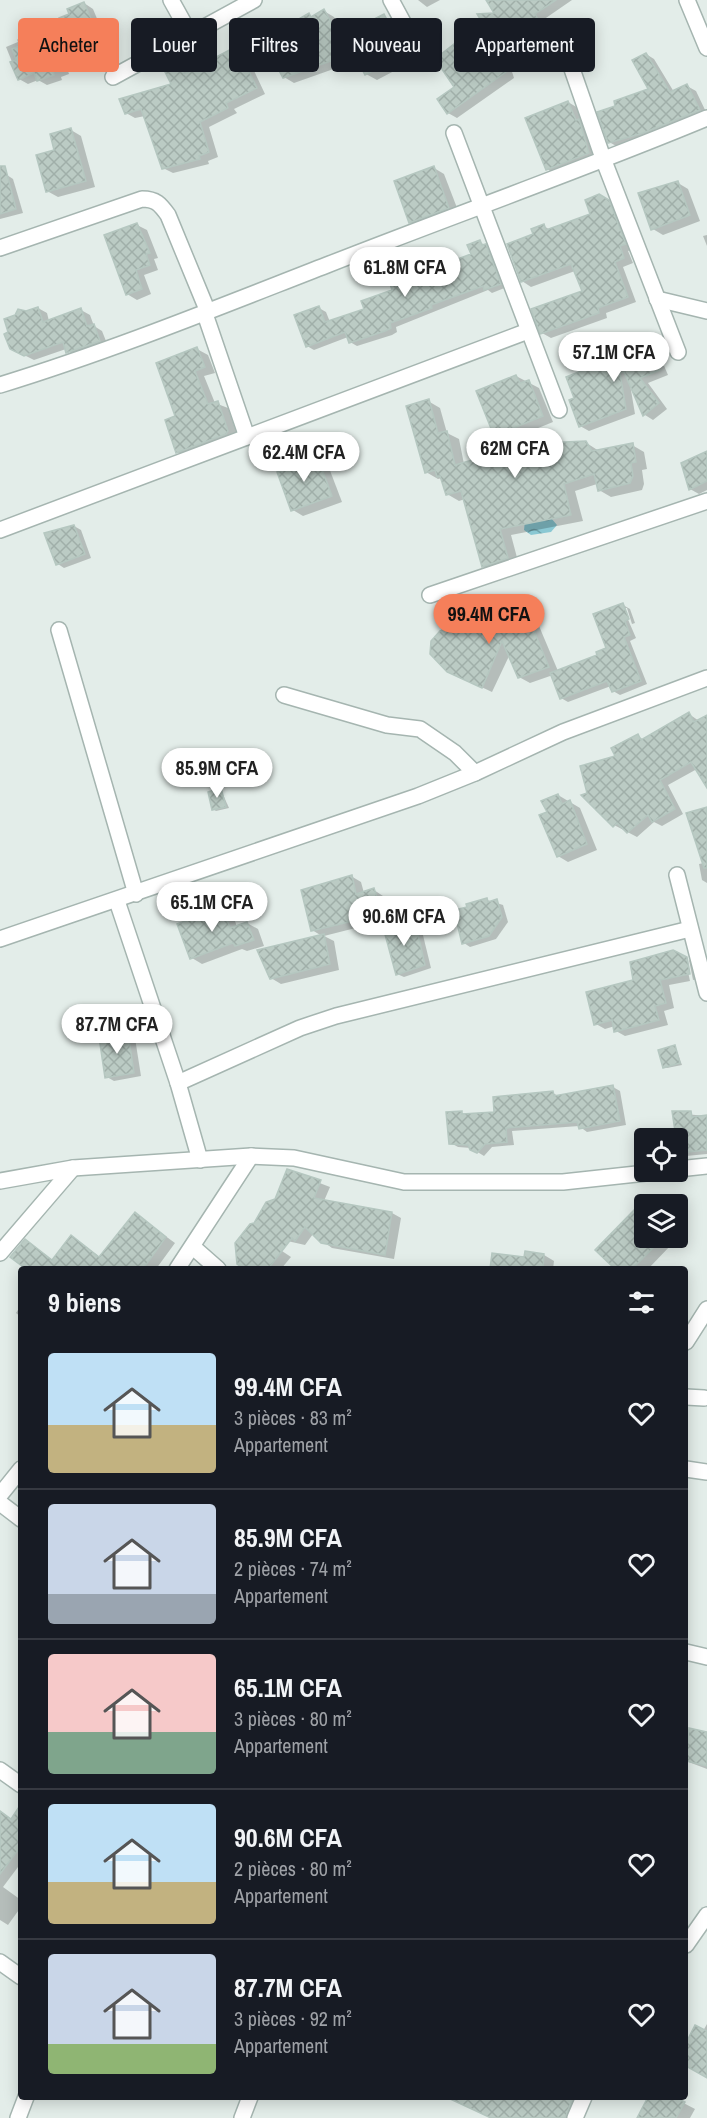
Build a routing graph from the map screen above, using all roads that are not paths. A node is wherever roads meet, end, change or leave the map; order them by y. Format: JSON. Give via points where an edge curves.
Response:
{"nodes":[{"id":1,"x":171,"y":0,"type":"edge"},
{"id":2,"x":254,"y":0,"type":"edge"},
{"id":3,"x":391,"y":0,"type":"edge"},
{"id":4,"x":687,"y":0,"type":"edge"},
{"id":5,"x":181,"y":18,"type":"edge"},
{"id":6,"x":401,"y":18,"type":"edge"},
{"id":7,"x":217,"y":21,"type":"edge"},
{"id":8,"x":707,"y":48,"type":"edge"},
{"id":9,"x":131,"y":68,"type":"edge"},
{"id":10,"x":573,"y":72,"type":"edge"},
{"id":11,"x":113,"y":77,"type":"dead end"},
{"id":12,"x":707,"y":118,"type":"edge"},
{"id":13,"x":454,"y":133,"type":"dead end"},
{"id":14,"x":604,"y":161,"type":"junction"},
{"id":15,"x":483,"y":206,"type":"junction"},
{"id":16,"x":0,"y":248,"type":"edge"},
{"id":17,"x":657,"y":299,"type":"junction"},
{"id":18,"x":707,"y":311,"type":"edge"},
{"id":19,"x":207,"y":313,"type":"junction"},
{"id":20,"x":528,"y":331,"type":"junction"},
{"id":21,"x":678,"y":352,"type":"dead end"},
{"id":22,"x":0,"y":385,"type":"edge"},
{"id":23,"x":559,"y":410,"type":"dead end"},
{"id":24,"x":247,"y":437,"type":"junction"},
{"id":25,"x":707,"y":501,"type":"edge"},
{"id":26,"x":0,"y":530,"type":"edge"},
{"id":27,"x":430,"y":595,"type":"dead end"},
{"id":28,"x":59,"y":630,"type":"dead end"},
{"id":29,"x":707,"y":678,"type":"edge"},
{"id":30,"x":284,"y":694,"type":"dead end"},
{"id":31,"x":475,"y":773,"type":"junction"},
{"id":32,"x":677,"y":875,"type":"dead end"},
{"id":33,"x":136,"y":894,"type":"junction"},
{"id":34,"x":117,"y":901,"type":"junction"},
{"id":35,"x":690,"y":929,"type":"junction"},
{"id":36,"x":0,"y":939,"type":"edge"},
{"id":37,"x":707,"y":993,"type":"edge"},
{"id":38,"x":178,"y":1083,"type":"junction"},
{"id":39,"x":251,"y":1155,"type":"junction"},
{"id":40,"x":200,"y":1160,"type":"junction"},
{"id":41,"x":707,"y":1166,"type":"edge"},
{"id":42,"x":72,"y":1168,"type":"junction"},
{"id":43,"x":688,"y":1168,"type":"edge"},
{"id":44,"x":634,"y":1174,"type":"edge"},
{"id":45,"x":0,"y":1181,"type":"edge"},
{"id":46,"x":193,"y":1247,"type":"junction"},
{"id":47,"x":0,"y":1253,"type":"edge"},
{"id":48,"x":179,"y":1266,"type":"edge"},
{"id":49,"x":215,"y":1266,"type":"edge"},
{"id":50,"x":707,"y":1309,"type":"edge"},
{"id":51,"x":688,"y":1338,"type":"edge"},
{"id":52,"x":688,"y":1397,"type":"edge"},
{"id":53,"x":704,"y":1398,"type":"dead end"},
{"id":54,"x":688,"y":1469,"type":"edge"},
{"id":55,"x":707,"y":1472,"type":"edge"},
{"id":56,"x":18,"y":1473,"type":"edge"},
{"id":57,"x":0,"y":1495,"type":"edge"},
{"id":58,"x":0,"y":1503,"type":"edge"},
{"id":59,"x":18,"y":1517,"type":"edge"},
{"id":60,"x":688,"y":1652,"type":"edge"},
{"id":61,"x":707,"y":1657,"type":"edge"},
{"id":62,"x":0,"y":1770,"type":"edge"},
{"id":63,"x":18,"y":1783,"type":"edge"},
{"id":64,"x":707,"y":1916,"type":"edge"},
{"id":65,"x":688,"y":1942,"type":"edge"},
{"id":66,"x":0,"y":1962,"type":"edge"},
{"id":67,"x":18,"y":1975,"type":"edge"},
{"id":68,"x":25,"y":2100,"type":"edge"},
{"id":69,"x":249,"y":2100,"type":"edge"},
{"id":70,"x":583,"y":2100,"type":"edge"},
{"id":71,"x":18,"y":2118,"type":"edge"},
{"id":72,"x":242,"y":2118,"type":"edge"},
{"id":73,"x":575,"y":2118,"type":"edge"}],
"edges":[{"from":1,"to":5,"type":"street"},
{"from":2,"to":7,"type":"street"},
{"from":3,"to":6,"type":"street"},
{"from":4,"to":8,"type":"street"},
{"from":9,"to":11,"type":"street"},
{"from":10,"to":14,"type":"street"},
{"from":12,"to":14,"type":"street"},
{"from":13,"to":15,"type":"street"},
{"from":14,"to":15,"type":"street"},
{"from":14,"to":17,"type":"street"},
{"from":15,"to":19,"type":"street"},
{"from":15,"to":20,"type":"street"},
{"from":16,"to":19,"type":"street","via":[[151,199],[168,215]]},
{"from":17,"to":18,"type":"street"},
{"from":17,"to":21,"type":"street"},
{"from":19,"to":22,"type":"street"},
{"from":19,"to":24,"type":"street"},
{"from":20,"to":23,"type":"street"},
{"from":20,"to":24,"type":"street"},
{"from":24,"to":26,"type":"street"},
{"from":25,"to":27,"type":"street"},
{"from":28,"to":33,"type":"street"},
{"from":29,"to":31,"type":"street","via":[[562,732]]},
{"from":30,"to":31,"type":"street","via":[[387,725],[420,729],[455,753]]},
{"from":31,"to":33,"type":"street"},
{"from":32,"to":35,"type":"street"},
{"from":33,"to":34,"type":"street"},
{"from":34,"to":36,"type":"street"},
{"from":34,"to":38,"type":"street"},
{"from":35,"to":37,"type":"street"},
{"from":35,"to":38,"type":"street","via":[[336,1016],[300,1028]]},
{"from":38,"to":40,"type":"street"},
{"from":39,"to":40,"type":"street"},
{"from":39,"to":44,"type":"street","via":[[294,1158],[404,1182],[562,1182]]},
{"from":39,"to":46,"type":"street"},
{"from":40,"to":42,"type":"street"},
{"from":41,"to":43,"type":"street"},
{"from":42,"to":45,"type":"street"},
{"from":42,"to":47,"type":"street"},
{"from":46,"to":48,"type":"street"},
{"from":46,"to":49,"type":"street"},
{"from":50,"to":51,"type":"street"},
{"from":52,"to":53,"type":"street"},
{"from":54,"to":55,"type":"street"},
{"from":56,"to":57,"type":"street"},
{"from":58,"to":59,"type":"street"},
{"from":60,"to":61,"type":"street"},
{"from":62,"to":63,"type":"street"},
{"from":64,"to":65,"type":"street"},
{"from":66,"to":67,"type":"street"},
{"from":68,"to":71,"type":"street"},
{"from":69,"to":72,"type":"street"},
{"from":70,"to":73,"type":"street"}]}
